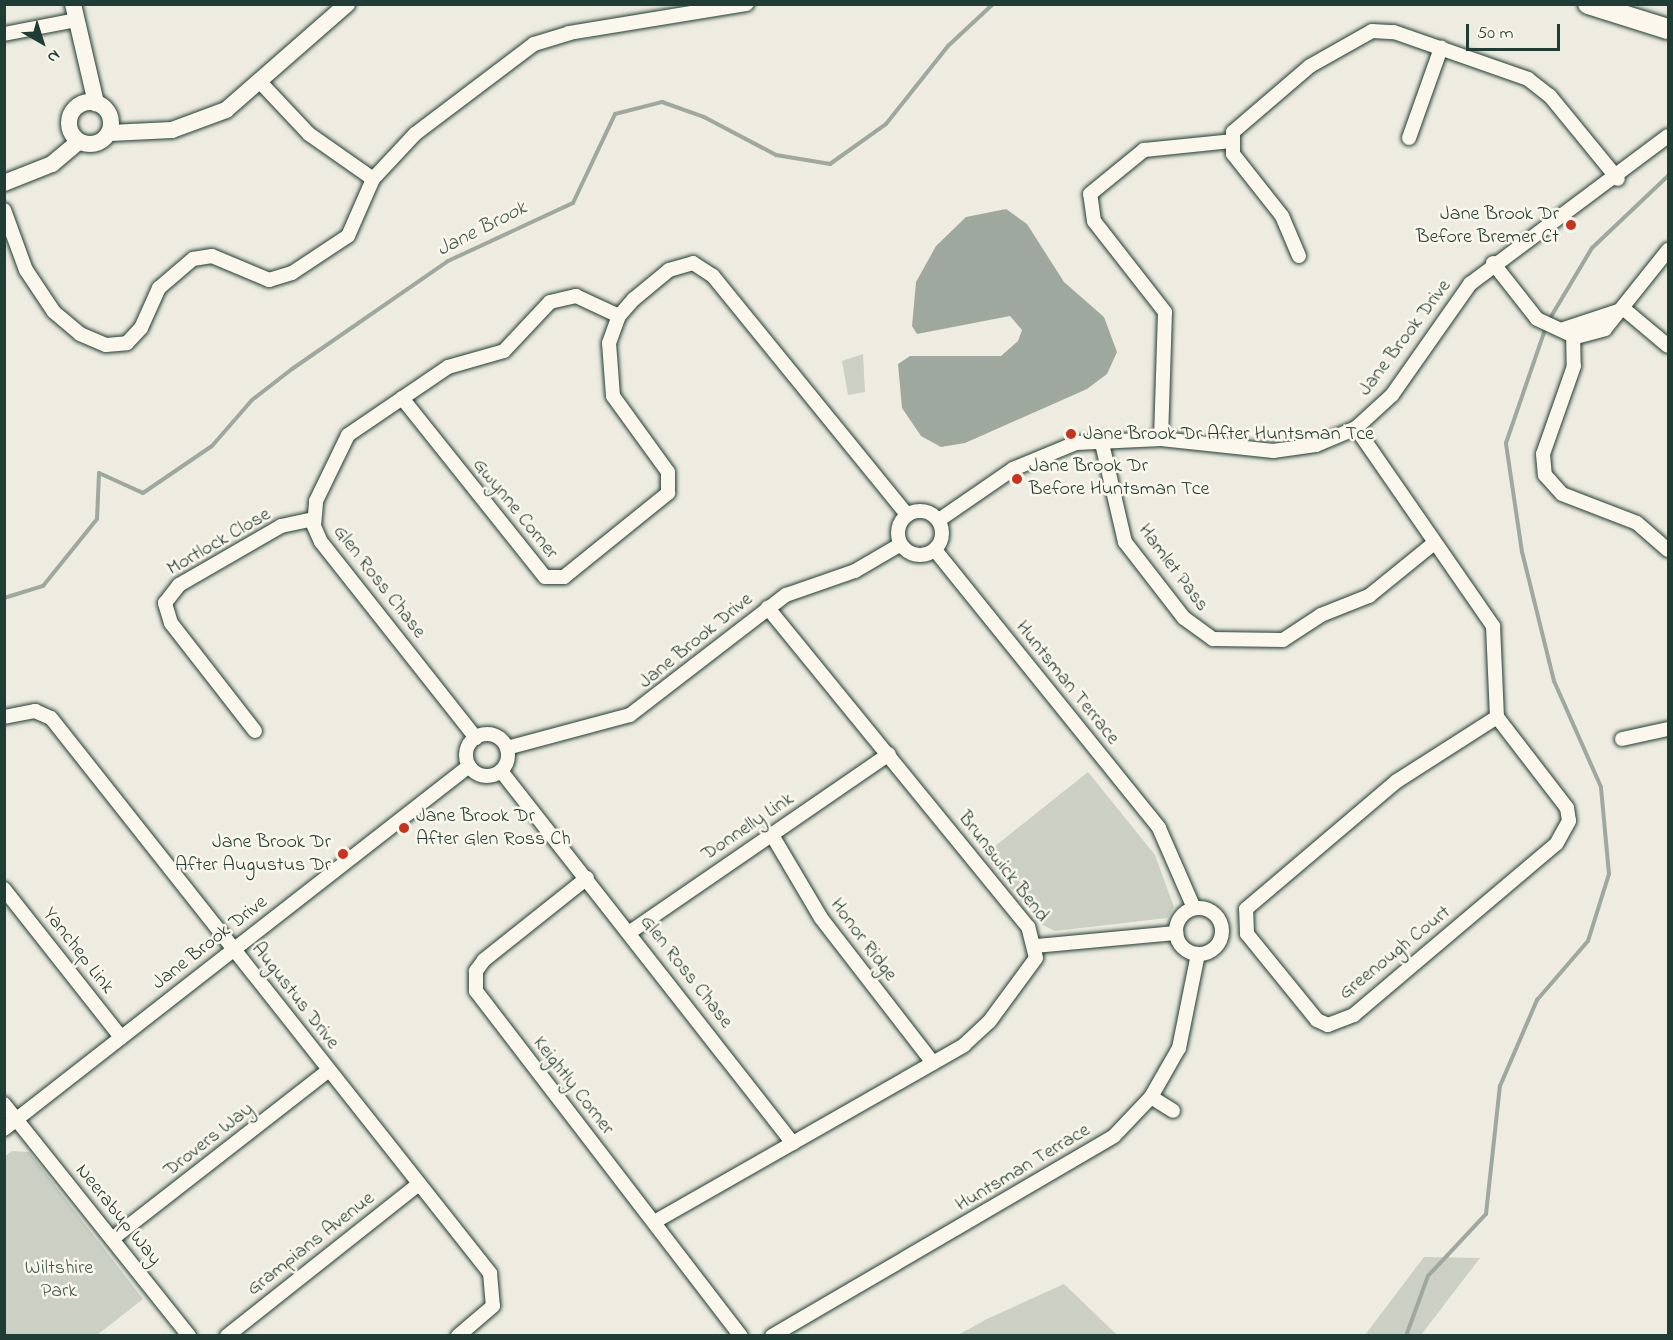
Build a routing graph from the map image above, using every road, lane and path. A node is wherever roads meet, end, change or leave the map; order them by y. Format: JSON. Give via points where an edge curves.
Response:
{"nodes":[{"id":1,"x":347,"y":4,"type":"edge"},
{"id":2,"x":747,"y":4,"type":"edge"},
{"id":3,"x":1588,"y":4,"type":"edge"},
{"id":4,"x":1623,"y":8,"type":"edge"},
{"id":5,"x":74,"y":12,"type":"edge"},
{"id":6,"x":1668,"y":18,"type":"edge"},
{"id":7,"x":1668,"y":29,"type":"edge"},
{"id":8,"x":4,"y":34,"type":"edge"},
{"id":9,"x":1441,"y":48,"type":"junction"},
{"id":10,"x":261,"y":83,"type":"junction"},
{"id":11,"x":91,"y":103,"type":"junction"},
{"id":12,"x":110,"y":126,"type":"junction"},
{"id":13,"x":74,"y":136,"type":"junction"},
{"id":14,"x":1668,"y":136,"type":"edge"},
{"id":15,"x":1409,"y":138,"type":"dead end"},
{"id":16,"x":1232,"y":141,"type":"junction"},
{"id":17,"x":373,"y":179,"type":"junction"},
{"id":18,"x":1618,"y":179,"type":"junction"},
{"id":19,"x":4,"y":183,"type":"edge"},
{"id":20,"x":4,"y":210,"type":"edge"},
{"id":21,"x":1668,"y":250,"type":"edge"},
{"id":22,"x":1299,"y":256,"type":"dead end"},
{"id":23,"x":1493,"y":264,"type":"junction"},
{"id":24,"x":1624,"y":309,"type":"junction"},
{"id":25,"x":619,"y":316,"type":"junction"},
{"id":26,"x":1574,"y":332,"type":"junction"},
{"id":27,"x":1668,"y":346,"type":"edge"},
{"id":28,"x":402,"y":398,"type":"junction"},
{"id":29,"x":1356,"y":428,"type":"junction"},
{"id":30,"x":1101,"y":439,"type":"junction"},
{"id":31,"x":1161,"y":439,"type":"junction"},
{"id":32,"x":907,"y":515,"type":"junction"},
{"id":33,"x":313,"y":519,"type":"junction"},
{"id":34,"x":939,"y":519,"type":"junction"},
{"id":35,"x":901,"y":544,"type":"junction"},
{"id":36,"x":1434,"y":544,"type":"junction"},
{"id":37,"x":935,"y":550,"type":"junction"},
{"id":38,"x":1668,"y":550,"type":"edge"},
{"id":39,"x":768,"y":608,"type":"junction"},
{"id":40,"x":4,"y":717,"type":"edge"},
{"id":41,"x":1497,"y":717,"type":"junction"},
{"id":42,"x":1668,"y":729,"type":"edge"},
{"id":43,"x":255,"y":731,"type":"dead end"},
{"id":44,"x":476,"y":738,"type":"junction"},
{"id":45,"x":1622,"y":739,"type":"dead end"},
{"id":46,"x":507,"y":748,"type":"junction"},
{"id":47,"x":889,"y":754,"type":"junction"},
{"id":48,"x":469,"y":765,"type":"junction"},
{"id":49,"x":501,"y":771,"type":"junction"},
{"id":50,"x":772,"y":835,"type":"junction"},
{"id":51,"x":587,"y":878,"type":"junction"},
{"id":52,"x":4,"y":889,"type":"edge"},
{"id":53,"x":1194,"y":908,"type":"junction"},
{"id":54,"x":630,"y":932,"type":"junction"},
{"id":55,"x":1176,"y":933,"type":"junction"},
{"id":56,"x":1036,"y":946,"type":"junction"},
{"id":57,"x":234,"y":949,"type":"junction"},
{"id":58,"x":1198,"y":954,"type":"junction"},
{"id":59,"x":121,"y":1037,"type":"junction"},
{"id":60,"x":933,"y":1063,"type":"junction"},
{"id":61,"x":329,"y":1070,"type":"junction"},
{"id":62,"x":1151,"y":1097,"type":"junction"},
{"id":63,"x":4,"y":1104,"type":"edge"},
{"id":64,"x":1173,"y":1111,"type":"dead end"},
{"id":65,"x":16,"y":1119,"type":"junction"},
{"id":66,"x":4,"y":1129,"type":"edge"},
{"id":67,"x":793,"y":1143,"type":"junction"},
{"id":68,"x":419,"y":1184,"type":"junction"},
{"id":69,"x":656,"y":1221,"type":"junction"},
{"id":70,"x":112,"y":1239,"type":"junction"},
{"id":71,"x":189,"y":1335,"type":"edge"},
{"id":72,"x":227,"y":1335,"type":"edge"},
{"id":73,"x":458,"y":1335,"type":"edge"},
{"id":74,"x":741,"y":1335,"type":"edge"},
{"id":75,"x":772,"y":1335,"type":"edge"}],
"edges":[{"from":1,"to":10,"type":"street"},
{"from":2,"to":17,"type":"street","via":[[569,33],[534,44],[425,125]]},
{"from":3,"to":4,"type":"main road"},
{"from":4,"to":6,"type":"main road"},
{"from":4,"to":7,"type":"main road"},
{"from":5,"to":8,"type":"street"},
{"from":5,"to":11,"type":"street"},
{"from":9,"to":15,"type":"street"},
{"from":9,"to":16,"type":"street","via":[[1394,32],[1363,34],[1264,100],[1240,120]]},
{"from":9,"to":18,"type":"street","via":[[1539,86]]},
{"from":10,"to":12,"type":"street","via":[[226,110],[172,130],[137,133]]},
{"from":10,"to":17,"type":"street","via":[[309,134]]},
{"from":11,"to":12,"type":"street"},
{"from":11,"to":13,"type":"street","via":[[70,115]]},
{"from":12,"to":13,"type":"street","via":[[96,144]]},
{"from":13,"to":19,"type":"street","via":[[52,164]]},
{"from":14,"to":18,"type":"street","name":"Jane Brook Drive"},
{"from":16,"to":22,"type":"street","via":[[1239,164],[1282,216]]},
{"from":16,"to":31,"type":"street","via":[[1144,150],[1090,194],[1094,221],[1165,312]]},
{"from":17,"to":20,"type":"street","via":[[353,230],[292,273],[259,280],[212,256],[193,259],[159,288],[135,337],[116,346],[80,334],[43,299]]},
{"from":18,"to":23,"type":"street","name":"Jane Brook Drive"},
{"from":21,"to":24,"type":"street"},
{"from":23,"to":26,"type":"street","via":[[1537,319],[1557,331]]},
{"from":23,"to":29,"type":"street","name":"Jane Brook Drive","via":[[1453,303],[1392,395]]},
{"from":24,"to":26,"type":"street","via":[[1605,329]]},
{"from":24,"to":27,"type":"street"},
{"from":25,"to":28,"type":"street","name":"Glen Ross Chase","via":[[576,296],[558,297],[504,351],[458,362]]},
{"from":25,"to":28,"type":"street","name":"Gwynne Corner","via":[[607,363],[613,396],[672,483],[668,493],[564,577],[545,577]]},
{"from":25,"to":32,"type":"street","via":[[669,270],[693,263],[713,276]]},
{"from":26,"to":38,"type":"street","via":[[1574,366],[1543,454],[1545,475],[1562,494],[1637,523]]},
{"from":28,"to":33,"type":"street","name":"Glen Ross Chase","via":[[341,442]]},
{"from":29,"to":31,"type":"street","name":"Jane Brook Drive","via":[[1316,445],[1273,451]]},
{"from":29,"to":36,"type":"street"},
{"from":30,"to":31,"type":"street","name":"Jane Brook Drive"},
{"from":30,"to":34,"type":"street","name":"Jane Brook Drive","via":[[1032,458]]},
{"from":30,"to":36,"type":"street","name":"Hamlet Pass","via":[[1125,542],[1184,618],[1213,639],[1283,640],[1306,623],[1369,596]]},
{"from":32,"to":34,"type":"street","via":[[927,511]]},
{"from":32,"to":35,"type":"street","via":[[899,525]]},
{"from":33,"to":43,"type":"street","name":"Mortlock Close","via":[[281,526],[189,579],[165,603],[171,623]]},
{"from":33,"to":44,"type":"street","name":"Glen Ross Chase","via":[[321,542]]},
{"from":34,"to":37,"type":"street","via":[[943,532]]},
{"from":35,"to":37,"type":"street","via":[[913,554]]},
{"from":35,"to":39,"type":"street","name":"Jane Brook Drive","via":[[873,563],[799,589]]},
{"from":36,"to":41,"type":"street","via":[[1493,626]]},
{"from":37,"to":53,"type":"street","name":"Huntsman Terrace","via":[[1159,828]]},
{"from":39,"to":46,"type":"street","name":"Jane Brook Drive","via":[[630,715]]},
{"from":39,"to":47,"type":"street","name":"Brunswick Bend"},
{"from":40,"to":57,"type":"street","name":"Augustus Drive","via":[[35,711],[51,718]]},
{"from":41,"to":41,"type":"street","name":"Greenough Court","via":[[1384,791],[1246,909],[1247,934],[1317,1020],[1328,1025],[1353,1015],[1566,832],[1566,808]]},
{"from":42,"to":45,"type":"street"},
{"from":44,"to":46,"type":"street","via":[[494,736]]},
{"from":44,"to":48,"type":"street","via":[[466,753]]},
{"from":46,"to":49,"type":"street"},
{"from":47,"to":50,"type":"street","name":"Donnelly Link"},
{"from":47,"to":56,"type":"street","name":"Brunswick Bend","via":[[1028,927]]},
{"from":48,"to":49,"type":"street","via":[[484,776]]},
{"from":48,"to":57,"type":"street","name":"Jane Brook Drive"},
{"from":49,"to":51,"type":"street","name":"Glen Ross Chase"},
{"from":50,"to":54,"type":"street","name":"Donnelly Link"},
{"from":50,"to":60,"type":"street","name":"Honor Ridge","via":[[820,918]]},
{"from":51,"to":54,"type":"street","name":"Glen Ross Chase"},
{"from":51,"to":69,"type":"street","name":"Keightly Corner","via":[[484,960],[473,981],[482,1001]]},
{"from":52,"to":59,"type":"street","name":"Yanchep Link"},
{"from":53,"to":55,"type":"street","via":[[1179,919]]},
{"from":53,"to":58,"type":"street","via":[[1213,912],[1222,930],[1215,948]]},
{"from":54,"to":67,"type":"street","name":"Glen Ross Chase"},
{"from":55,"to":56,"type":"street"},
{"from":55,"to":58,"type":"street","via":[[1185,949]]},
{"from":56,"to":60,"type":"street","name":"Brunswick Bend","via":[[1033,967],[989,1022]]},
{"from":57,"to":59,"type":"street","name":"Jane Brook Drive"},
{"from":57,"to":61,"type":"street","name":"Augustus Drive"},
{"from":58,"to":62,"type":"street","name":"Huntsman Terrace","via":[[1179,1048]]},
{"from":59,"to":65,"type":"street","name":"Jane Brook Drive"},
{"from":60,"to":67,"type":"street","name":"Brunswick Bend"},
{"from":61,"to":68,"type":"street","name":"Augustus Drive"},
{"from":61,"to":70,"type":"street","name":"Drovers Way"},
{"from":62,"to":64,"type":"street"},
{"from":62,"to":75,"type":"street","name":"Huntsman Terrace","via":[[1095,1151]]},
{"from":63,"to":65,"type":"street","name":"Neerabup Way"},
{"from":65,"to":66,"type":"street","name":"Jane Brook Drive"},
{"from":65,"to":70,"type":"street","name":"Neerabup Way"},
{"from":67,"to":69,"type":"street","name":"Brunswick Bend"},
{"from":68,"to":72,"type":"street","name":"Grampians Avenue"},
{"from":68,"to":73,"type":"street","name":"Augustus Drive","via":[[495,1281],[493,1306]]},
{"from":69,"to":74,"type":"street","name":"Keightly Corner"},
{"from":70,"to":71,"type":"street","name":"Neerabup Way"}]}
